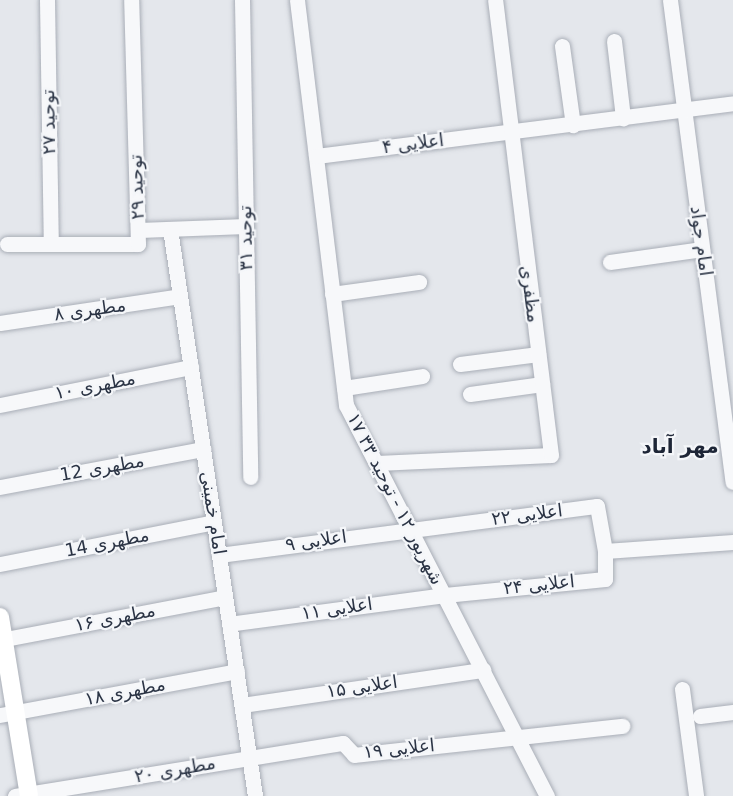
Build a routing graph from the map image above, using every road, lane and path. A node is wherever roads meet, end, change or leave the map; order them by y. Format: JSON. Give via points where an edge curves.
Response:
{"nodes":[{"id":1,"x":47,"y":0,"type":"edge"},
{"id":2,"x":131,"y":0,"type":"edge"},
{"id":3,"x":242,"y":0,"type":"edge"},
{"id":4,"x":297,"y":0,"type":"edge"},
{"id":5,"x":495,"y":0,"type":"edge"},
{"id":6,"x":670,"y":0,"type":"edge"},
{"id":7,"x":614,"y":41,"type":"dead end"},
{"id":8,"x":562,"y":46,"type":"dead end"},
{"id":9,"x":733,"y":103,"type":"edge"},
{"id":10,"x":684,"y":109,"type":"junction"},
{"id":11,"x":623,"y":118,"type":"junction"},
{"id":12,"x":573,"y":125,"type":"junction"},
{"id":13,"x":510,"y":132,"type":"junction"},
{"id":14,"x":316,"y":156,"type":"junction"},
{"id":15,"x":246,"y":226,"type":"junction"},
{"id":16,"x":170,"y":229,"type":"junction"},
{"id":17,"x":139,"y":230,"type":"junction"},
{"id":18,"x":7,"y":244,"type":"dead end"},
{"id":19,"x":51,"y":244,"type":"junction"},
{"id":20,"x":702,"y":249,"type":"junction"},
{"id":21,"x":610,"y":262,"type":"dead end"},
{"id":22,"x":419,"y":282,"type":"dead end"},
{"id":23,"x":332,"y":294,"type":"junction"},
{"id":24,"x":180,"y":296,"type":"junction"},
{"id":25,"x":0,"y":323,"type":"edge"},
{"id":26,"x":538,"y":354,"type":"junction"},
{"id":27,"x":460,"y":363,"type":"dead end"},
{"id":28,"x":191,"y":367,"type":"junction"},
{"id":29,"x":422,"y":376,"type":"dead end"},
{"id":30,"x":542,"y":384,"type":"junction"},
{"id":31,"x":344,"y":388,"type":"junction"},
{"id":32,"x":470,"y":394,"type":"dead end"},
{"id":33,"x":0,"y":405,"type":"edge"},
{"id":34,"x":729,"y":423,"type":"edge"},
{"id":35,"x":203,"y":449,"type":"junction"},
{"id":36,"x":377,"y":462,"type":"junction"},
{"id":37,"x":250,"y":477,"type":"dead end"},
{"id":38,"x":733,"y":482,"type":"edge"},
{"id":39,"x":0,"y":487,"type":"edge"},
{"id":40,"x":214,"y":522,"type":"junction"},
{"id":41,"x":412,"y":528,"type":"junction"},
{"id":42,"x":733,"y":542,"type":"edge"},
{"id":43,"x":605,"y":551,"type":"junction"},
{"id":44,"x":219,"y":555,"type":"junction"},
{"id":45,"x":0,"y":564,"type":"edge"},
{"id":46,"x":445,"y":595,"type":"junction"},
{"id":47,"x":225,"y":597,"type":"junction"},
{"id":48,"x":0,"y":617,"type":"edge"},
{"id":49,"x":230,"y":624,"type":"junction"},
{"id":50,"x":2,"y":640,"type":"edge"},
{"id":51,"x":483,"y":670,"type":"junction"},
{"id":52,"x":237,"y":671,"type":"junction"},
{"id":53,"x":682,"y":688,"type":"dead end"},
{"id":54,"x":242,"y":705,"type":"junction"},
{"id":55,"x":733,"y":712,"type":"edge"},
{"id":56,"x":7,"y":714,"type":"edge"},
{"id":57,"x":700,"y":716,"type":"dead end"},
{"id":58,"x":622,"y":726,"type":"dead end"},
{"id":59,"x":518,"y":736,"type":"junction"},
{"id":60,"x":250,"y":757,"type":"junction"},
{"id":61,"x":24,"y":796,"type":"edge"},
{"id":62,"x":255,"y":796,"type":"edge"},
{"id":63,"x":548,"y":796,"type":"edge"},
{"id":64,"x":696,"y":796,"type":"edge"}],
"edges":[{"from":1,"to":19,"type":"street","name":"توحید ۲۷"},
{"from":2,"to":17,"type":"street","name":"توحید ۲۹"},
{"from":3,"to":15,"type":"street","name":"توحید ۳۱"},
{"from":4,"to":14,"type":"street","name":"۱۷ شهریور ۱۲ - توحید ۳۳"},
{"from":5,"to":13,"type":"street","name":"مظفری"},
{"from":6,"to":10,"type":"street","name":"امام جواد"},
{"from":7,"to":11,"type":"street"},
{"from":8,"to":12,"type":"street"},
{"from":9,"to":10,"type":"street","name":"اعلایی ۴"},
{"from":10,"to":11,"type":"street","name":"اعلایی ۴"},
{"from":10,"to":20,"type":"street","name":"امام جواد"},
{"from":11,"to":12,"type":"street","name":"اعلایی ۴"},
{"from":12,"to":13,"type":"street","name":"اعلایی ۴"},
{"from":13,"to":14,"type":"street","name":"اعلایی ۴"},
{"from":13,"to":26,"type":"street","name":"مظفری"},
{"from":14,"to":23,"type":"street","name":"۱۷ شهریور ۱۲ - توحید ۳۳"},
{"from":15,"to":16,"type":"street"},
{"from":15,"to":37,"type":"street","name":"توحید ۳۱"},
{"from":16,"to":17,"type":"street"},
{"from":16,"to":24,"type":"street","name":"امام خمینی"},
{"from":17,"to":19,"type":"street","name":"توحید ۲۹","via":[[138,244]]},
{"from":18,"to":19,"type":"street","name":"توحید ۲۹"},
{"from":20,"to":21,"type":"street"},
{"from":20,"to":34,"type":"street","name":"امام جواد"},
{"from":22,"to":23,"type":"street"},
{"from":23,"to":31,"type":"street","name":"۱۷ شهریور ۱۲ - توحید ۳۳"},
{"from":24,"to":25,"type":"street","name":"مطهری ۸"},
{"from":24,"to":28,"type":"street","name":"امام خمینی"},
{"from":26,"to":27,"type":"street"},
{"from":26,"to":30,"type":"street","name":"مظفری"},
{"from":28,"to":33,"type":"street","name":"مطهری ۱۰"},
{"from":28,"to":35,"type":"street","name":"امام خمینی"},
{"from":29,"to":31,"type":"street"},
{"from":30,"to":32,"type":"street"},
{"from":30,"to":36,"type":"street","name":"مظفری","via":[[551,455]]},
{"from":31,"to":36,"type":"street","name":"۱۷ شهریور ۱۲ - توحید ۳۳","via":[[346,405]]},
{"from":34,"to":38,"type":"street","name":"امام جواد"},
{"from":35,"to":39,"type":"street","name":"مطهری 12"},
{"from":35,"to":40,"type":"street","name":"امام خمینی"},
{"from":36,"to":41,"type":"street","name":"۱۷ شهریور ۱۲ - توحید ۳۳"},
{"from":40,"to":44,"type":"street","name":"امام خمینی"},
{"from":40,"to":45,"type":"street","name":"مطهری 14"},
{"from":41,"to":43,"type":"street","name":"اعلایی ۲۲","via":[[597,506]]},
{"from":41,"to":44,"type":"street","name":"اعلایی ۹"},
{"from":41,"to":46,"type":"street","name":"۱۷ شهریور ۱۲ - توحید ۳۳"},
{"from":42,"to":43,"type":"street"},
{"from":43,"to":46,"type":"street","name":"اعلایی ۲۴","via":[[605,579]]},
{"from":44,"to":47,"type":"street","name":"امام خمینی"},
{"from":46,"to":49,"type":"street","name":"اعلایی ۱۱"},
{"from":46,"to":51,"type":"street","name":"۱۷ شهریور ۱۲ - توحید ۳۳"},
{"from":47,"to":49,"type":"street","name":"امام خمینی"},
{"from":47,"to":50,"type":"street","name":"مطهری ۱۶"},
{"from":48,"to":50,"type":"main road"},
{"from":49,"to":52,"type":"street","name":"امام خمینی"},
{"from":50,"to":56,"type":"main road"},
{"from":51,"to":54,"type":"street","name":"اعلایی ۱۵"},
{"from":51,"to":59,"type":"street","name":"۱۷ شهریور ۱۲ - توحید ۳۳"},
{"from":52,"to":54,"type":"street","name":"امام خمینی"},
{"from":52,"to":56,"type":"street","name":"مطهری ۱۸"},
{"from":53,"to":64,"type":"street"},
{"from":54,"to":60,"type":"street","name":"امام خمینی"},
{"from":55,"to":57,"type":"street"},
{"from":56,"to":61,"type":"main road"},
{"from":58,"to":59,"type":"street"},
{"from":59,"to":60,"type":"street","name":"اعلایی ۱۹","via":[[354,754],[343,743]]},
{"from":59,"to":63,"type":"street","name":"۱۷ شهریور ۱۲ - توحید ۳۳"},
{"from":60,"to":61,"type":"street","name":"مطهری ۲۰"},
{"from":60,"to":62,"type":"street","name":"امام خمینی"}]}
